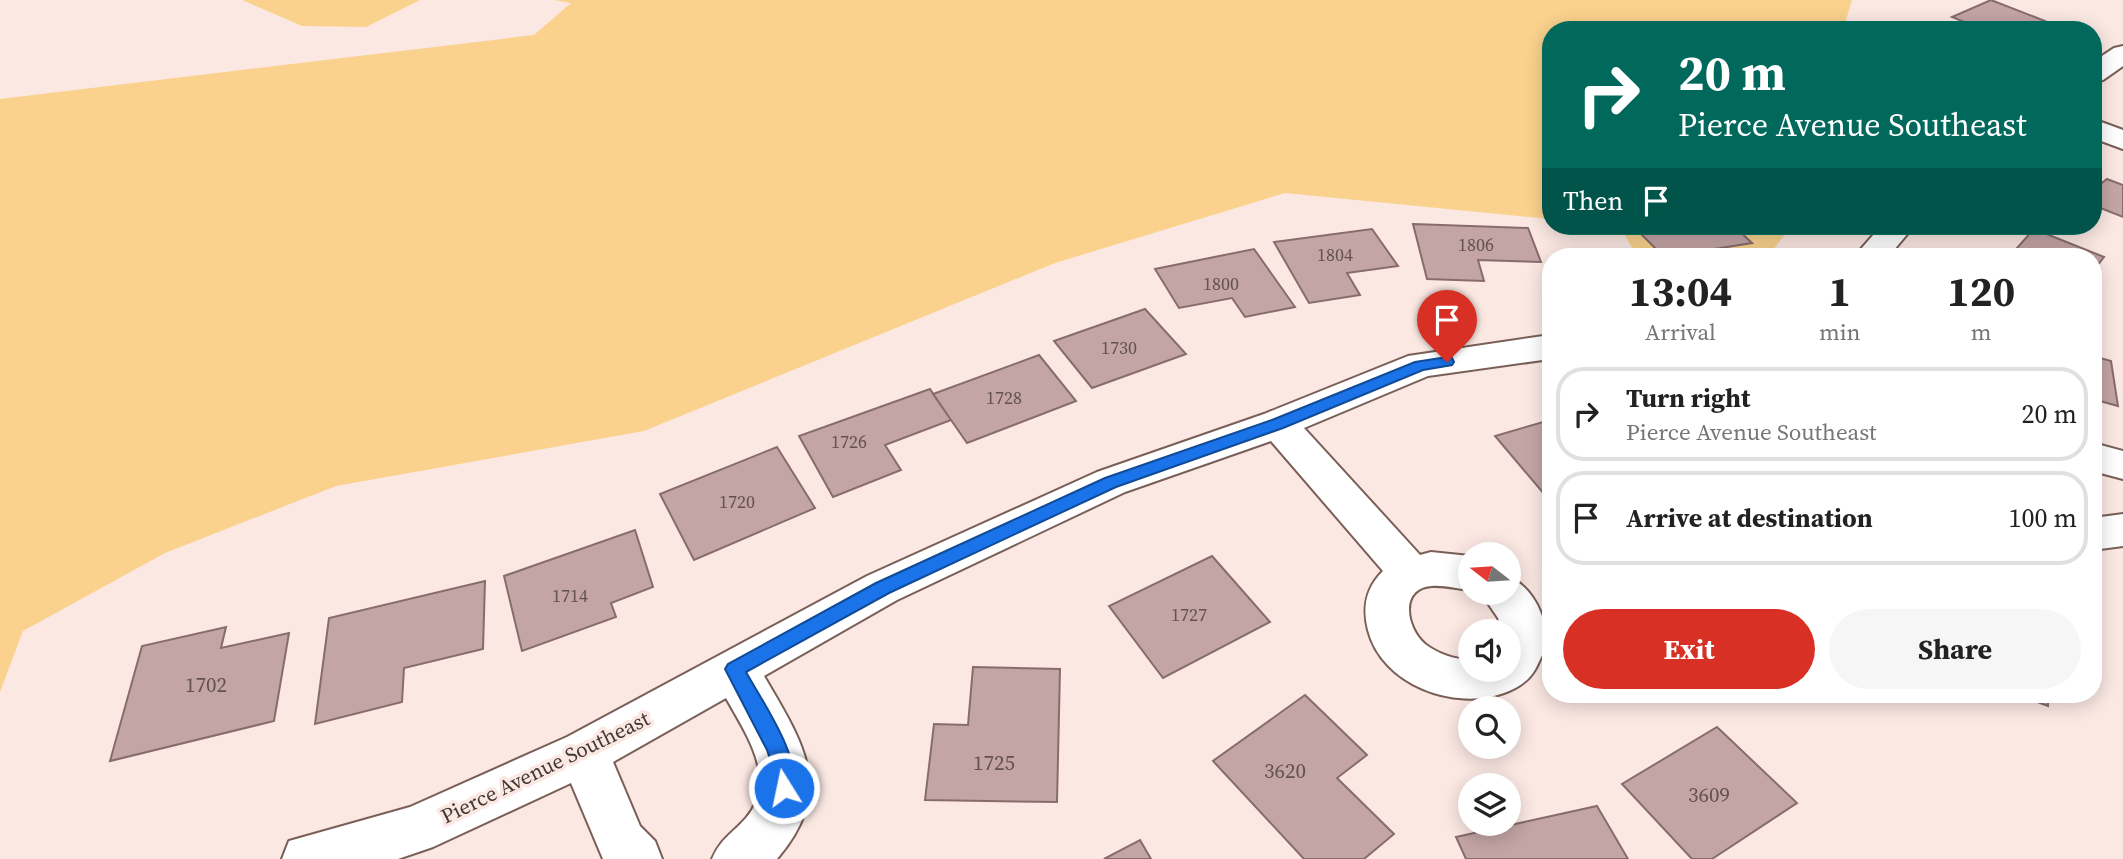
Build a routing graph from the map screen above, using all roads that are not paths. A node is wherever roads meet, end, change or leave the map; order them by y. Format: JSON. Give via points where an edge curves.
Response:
{"nodes":[{"id":1,"x":2123,"y":54,"type":"edge"},
{"id":2,"x":2102,"y":68,"type":"edge"},
{"id":3,"x":2102,"y":132,"type":"edge"},
{"id":4,"x":2123,"y":140,"type":"edge"},
{"id":5,"x":1890,"y":235,"type":"edge"},
{"id":6,"x":1878,"y":248,"type":"edge"},
{"id":7,"x":1542,"y":348,"type":"edge"},
{"id":8,"x":1278,"y":424,"type":"junction"},
{"id":9,"x":2102,"y":460,"type":"edge"},
{"id":10,"x":2123,"y":466,"type":"edge"},
{"id":11,"x":2123,"y":530,"type":"edge"},
{"id":12,"x":2102,"y":533,"type":"edge"},
{"id":13,"x":1458,"y":570,"type":"edge"},
{"id":14,"x":1410,"y":573,"type":"junction"},
{"id":15,"x":1521,"y":620,"type":"edge"},
{"id":16,"x":1521,"y":653,"type":"edge"},
{"id":17,"x":735,"y":669,"type":"junction"},
{"id":18,"x":1458,"y":679,"type":"edge"},
{"id":19,"x":584,"y":753,"type":"junction"},
{"id":20,"x":308,"y":859,"type":"edge"},
{"id":21,"x":636,"y":859,"type":"edge"},
{"id":22,"x":738,"y":859,"type":"edge"}],
"edges":[{"from":1,"to":2,"type":"street"},
{"from":3,"to":4,"type":"street"},
{"from":5,"to":6,"type":"street"},
{"from":7,"to":8,"type":"street","name":"Pierce Avenue Southeast","via":[[1421,365]]},
{"from":8,"to":14,"type":"street"},
{"from":8,"to":17,"type":"street","name":"Pierce Avenue Southeast","via":[[1111,482],[882,588]]},
{"from":9,"to":10,"type":"street"},
{"from":11,"to":12,"type":"street"},
{"from":13,"to":14,"type":"street","via":[[1429,568]]},
{"from":14,"to":18,"type":"street","via":[[1395,584],[1385,600],[1384,618],[1392,638],[1428,671]]},
{"from":15,"to":16,"type":"street","via":[[1525,631]]},
{"from":17,"to":19,"type":"street","name":"Pierce Avenue Southeast"},
{"from":17,"to":22,"type":"street","via":[[785,774],[783,803],[767,833]]},
{"from":19,"to":20,"type":"street","name":"Pierce Avenue Southeast","via":[[415,830]]},
{"from":19,"to":21,"type":"street","via":[[622,844]]}]}
